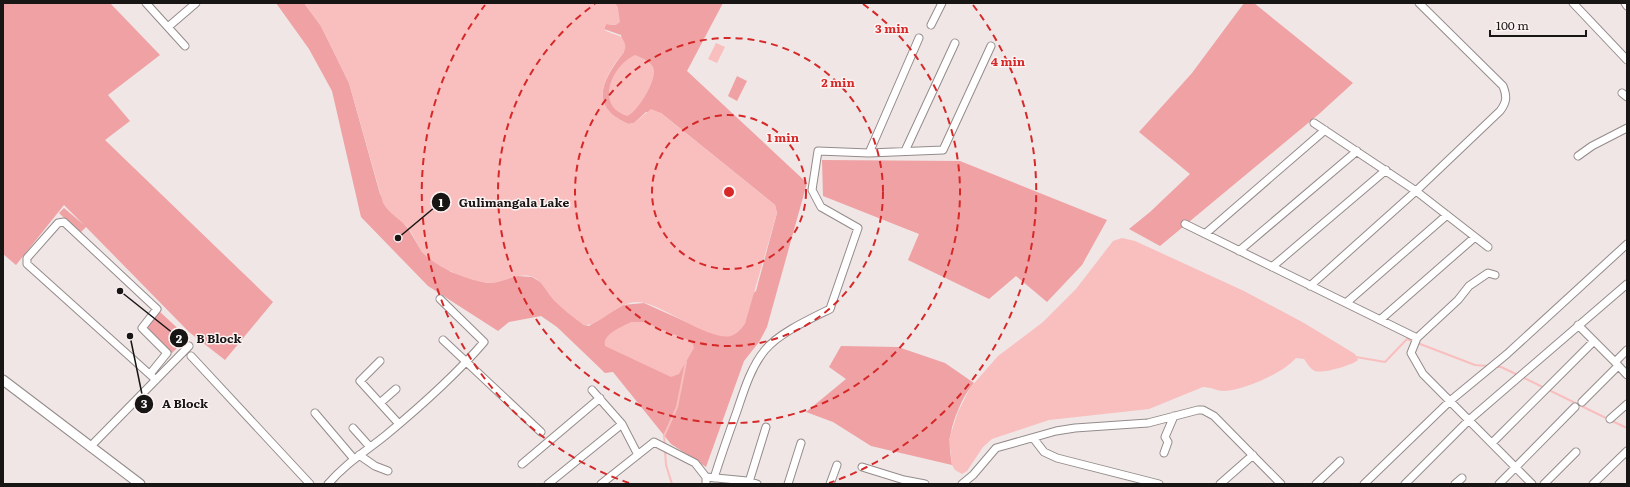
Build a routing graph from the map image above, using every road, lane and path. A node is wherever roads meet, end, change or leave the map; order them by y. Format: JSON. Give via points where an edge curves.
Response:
{"nodes":[{"id":1,"x":196,"y":3,"type":"edge"},
{"id":2,"x":942,"y":3,"type":"edge"},
{"id":3,"x":1419,"y":3,"type":"edge"},
{"id":4,"x":1573,"y":3,"type":"edge"},
{"id":5,"x":1624,"y":3,"type":"edge"},
{"id":6,"x":148,"y":4,"type":"edge"},
{"id":7,"x":1627,"y":6,"type":"edge"},
{"id":8,"x":931,"y":25,"type":"dead end"},
{"id":9,"x":168,"y":27,"type":"junction"},
{"id":10,"x":920,"y":38,"type":"dead end"},
{"id":11,"x":955,"y":43,"type":"dead end"},
{"id":12,"x":186,"y":46,"type":"dead end"},
{"id":13,"x":991,"y":46,"type":"dead end"},
{"id":14,"x":1627,"y":60,"type":"edge"},
{"id":15,"x":1314,"y":123,"type":"dead end"},
{"id":16,"x":1627,"y":128,"type":"edge"},
{"id":17,"x":1325,"y":130,"type":"junction"},
{"id":18,"x":1357,"y":151,"type":"junction"},
{"id":19,"x":869,"y":152,"type":"junction"},
{"id":20,"x":905,"y":152,"type":"junction"},
{"id":21,"x":1578,"y":156,"type":"dead end"},
{"id":22,"x":1386,"y":170,"type":"junction"},
{"id":23,"x":1416,"y":191,"type":"junction"},
{"id":24,"x":1447,"y":214,"type":"junction"},
{"id":25,"x":1185,"y":224,"type":"dead end"},
{"id":26,"x":1205,"y":234,"type":"junction"},
{"id":27,"x":1475,"y":237,"type":"junction"},
{"id":28,"x":1627,"y":244,"type":"edge"},
{"id":29,"x":1488,"y":247,"type":"dead end"},
{"id":30,"x":1239,"y":251,"type":"junction"},
{"id":31,"x":1272,"y":267,"type":"junction"},
{"id":32,"x":1495,"y":275,"type":"dead end"},
{"id":33,"x":1627,"y":284,"type":"edge"},
{"id":34,"x":1310,"y":286,"type":"junction"},
{"id":35,"x":440,"y":299,"type":"dead end"},
{"id":36,"x":1346,"y":303,"type":"junction"},
{"id":37,"x":1380,"y":320,"type":"junction"},
{"id":38,"x":1578,"y":326,"type":"junction"},
{"id":39,"x":1417,"y":338,"type":"junction"},
{"id":40,"x":443,"y":340,"type":"dead end"},
{"id":41,"x":1594,"y":341,"type":"junction"},
{"id":42,"x":189,"y":346,"type":"dead end"},
{"id":43,"x":1627,"y":350,"type":"edge"},
{"id":44,"x":190,"y":356,"type":"dead end"},
{"id":45,"x":380,"y":361,"type":"dead end"},
{"id":46,"x":466,"y":363,"type":"junction"},
{"id":47,"x":1617,"y":364,"type":"junction"},
{"id":48,"x":156,"y":368,"type":"junction"},
{"id":49,"x":150,"y":374,"type":"junction"},
{"id":50,"x":162,"y":374,"type":"junction"},
{"id":51,"x":1627,"y":375,"type":"edge"},
{"id":52,"x":3,"y":380,"type":"edge"},
{"id":53,"x":156,"y":380,"type":"junction"},
{"id":54,"x":396,"y":389,"type":"dead end"},
{"id":55,"x":592,"y":390,"type":"dead end"},
{"id":56,"x":600,"y":398,"type":"junction"},
{"id":57,"x":1450,"y":401,"type":"junction"},
{"id":58,"x":1582,"y":402,"type":"dead end"},
{"id":59,"x":380,"y":403,"type":"junction"},
{"id":60,"x":1627,"y":404,"type":"edge"},
{"id":61,"x":1575,"y":407,"type":"dead end"},
{"id":62,"x":315,"y":413,"type":"dead end"},
{"id":63,"x":1174,"y":416,"type":"junction"},
{"id":64,"x":1610,"y":419,"type":"dead end"},
{"id":65,"x":1469,"y":420,"type":"junction"},
{"id":66,"x":399,"y":424,"type":"junction"},
{"id":67,"x":622,"y":424,"type":"junction"},
{"id":68,"x":766,"y":427,"type":"dead end"},
{"id":69,"x":354,"y":428,"type":"dead end"},
{"id":70,"x":541,"y":432,"type":"dead end"},
{"id":71,"x":1034,"y":439,"type":"junction"},
{"id":72,"x":801,"y":443,"type":"dead end"},
{"id":73,"x":1492,"y":443,"type":"junction"},
{"id":74,"x":90,"y":447,"type":"junction"},
{"id":75,"x":370,"y":447,"type":"junction"},
{"id":76,"x":1627,"y":451,"type":"edge"},
{"id":77,"x":1576,"y":452,"type":"dead end"},
{"id":78,"x":1164,"y":453,"type":"dead end"},
{"id":79,"x":638,"y":455,"type":"junction"},
{"id":80,"x":1253,"y":456,"type":"junction"},
{"id":81,"x":356,"y":457,"type":"junction"},
{"id":82,"x":1340,"y":461,"type":"dead end"},
{"id":83,"x":522,"y":464,"type":"dead end"},
{"id":84,"x":837,"y":465,"type":"dead end"},
{"id":85,"x":862,"y":467,"type":"dead end"},
{"id":86,"x":1516,"y":468,"type":"junction"},
{"id":87,"x":388,"y":471,"type":"dead end"},
{"id":88,"x":1462,"y":478,"type":"dead end"},
{"id":89,"x":709,"y":480,"type":"edge"},
{"id":90,"x":745,"y":482,"type":"edge"},
{"id":91,"x":904,"y":482,"type":"edge"},
{"id":92,"x":140,"y":484,"type":"edge"},
{"id":93,"x":310,"y":484,"type":"edge"},
{"id":94,"x":328,"y":484,"type":"edge"},
{"id":95,"x":548,"y":484,"type":"edge"},
{"id":96,"x":601,"y":484,"type":"edge"},
{"id":97,"x":757,"y":484,"type":"edge"},
{"id":98,"x":788,"y":484,"type":"edge"},
{"id":99,"x":830,"y":484,"type":"edge"},
{"id":100,"x":925,"y":484,"type":"edge"},
{"id":101,"x":962,"y":484,"type":"edge"},
{"id":102,"x":1158,"y":484,"type":"edge"},
{"id":103,"x":1220,"y":484,"type":"edge"},
{"id":104,"x":1281,"y":484,"type":"edge"},
{"id":105,"x":1316,"y":484,"type":"edge"},
{"id":106,"x":1364,"y":484,"type":"edge"},
{"id":107,"x":1405,"y":484,"type":"edge"},
{"id":108,"x":1456,"y":484,"type":"edge"},
{"id":109,"x":1499,"y":484,"type":"edge"},
{"id":110,"x":1532,"y":484,"type":"edge"},
{"id":111,"x":1544,"y":484,"type":"edge"},
{"id":112,"x":1592,"y":484,"type":"edge"}],
"edges":[{"from":1,"to":9,"type":"street"},
{"from":2,"to":8,"type":"street"},
{"from":3,"to":23,"type":"street","via":[[1503,86],[1507,96],[1500,111]]},
{"from":4,"to":14,"type":"street"},
{"from":5,"to":7,"type":"street"},
{"from":6,"to":9,"type":"street"},
{"from":9,"to":12,"type":"street"},
{"from":10,"to":19,"type":"street"},
{"from":11,"to":20,"type":"street"},
{"from":13,"to":20,"type":"street","via":[[942,150]]},
{"from":15,"to":17,"type":"street"},
{"from":16,"to":21,"type":"street"},
{"from":17,"to":18,"type":"street"},
{"from":17,"to":26,"type":"street"},
{"from":18,"to":22,"type":"street"},
{"from":18,"to":30,"type":"street"},
{"from":19,"to":20,"type":"street"},
{"from":19,"to":89,"type":"street","via":[[818,151],[812,190],[821,206],[858,228],[830,309],[779,339],[766,349],[759,359],[745,387]]},
{"from":22,"to":23,"type":"street"},
{"from":22,"to":31,"type":"street"},
{"from":23,"to":24,"type":"street"},
{"from":23,"to":34,"type":"street"},
{"from":24,"to":27,"type":"street"},
{"from":24,"to":36,"type":"street"},
{"from":25,"to":26,"type":"street"},
{"from":26,"to":30,"type":"street"},
{"from":27,"to":29,"type":"street"},
{"from":27,"to":37,"type":"street"},
{"from":28,"to":57,"type":"street","via":[[1507,354]]},
{"from":30,"to":31,"type":"street"},
{"from":31,"to":34,"type":"street"},
{"from":32,"to":39,"type":"street","via":[[1488,273],[1469,286],[1458,300]]},
{"from":33,"to":38,"type":"street"},
{"from":34,"to":36,"type":"street"},
{"from":35,"to":46,"type":"street","via":[[484,342]]},
{"from":36,"to":37,"type":"street"},
{"from":37,"to":39,"type":"street"},
{"from":38,"to":41,"type":"street"},
{"from":38,"to":65,"type":"street"},
{"from":39,"to":57,"type":"street","via":[[1411,354],[1416,364]]},
{"from":40,"to":46,"type":"street"},
{"from":41,"to":47,"type":"street"},
{"from":41,"to":73,"type":"street"},
{"from":42,"to":50,"type":"street"},
{"from":43,"to":47,"type":"street"},
{"from":44,"to":93,"type":"street"},
{"from":45,"to":59,"type":"street","via":[[360,381]]},
{"from":46,"to":66,"type":"street"},
{"from":46,"to":70,"type":"street"},
{"from":47,"to":51,"type":"street"},
{"from":47,"to":58,"type":"street"},
{"from":48,"to":49,"type":"street"},
{"from":48,"to":49,"type":"street","via":[[167,353],[142,328],[156,311],[155,306],[64,222],[58,223],[27,258],[27,264]]},
{"from":48,"to":50,"type":"street"},
{"from":49,"to":53,"type":"street"},
{"from":50,"to":53,"type":"street"},
{"from":52,"to":74,"type":"street"},
{"from":53,"to":74,"type":"street"},
{"from":54,"to":59,"type":"street"},
{"from":55,"to":56,"type":"street"},
{"from":56,"to":67,"type":"street"},
{"from":56,"to":83,"type":"street"},
{"from":57,"to":65,"type":"street"},
{"from":57,"to":106,"type":"street"},
{"from":59,"to":66,"type":"street"},
{"from":60,"to":64,"type":"street"},
{"from":61,"to":86,"type":"street"},
{"from":62,"to":81,"type":"street"},
{"from":63,"to":71,"type":"street","via":[[1148,423],[1071,428]]},
{"from":63,"to":78,"type":"street","via":[[1165,437],[1168,442]]},
{"from":63,"to":80,"type":"street","via":[[1198,410],[1209,412]]},
{"from":65,"to":73,"type":"street"},
{"from":65,"to":107,"type":"street"},
{"from":66,"to":75,"type":"street"},
{"from":67,"to":79,"type":"street"},
{"from":67,"to":95,"type":"street"},
{"from":68,"to":90,"type":"street"},
{"from":69,"to":75,"type":"street"},
{"from":71,"to":101,"type":"street","via":[[996,448]]},
{"from":71,"to":102,"type":"street","via":[[1044,452],[1057,458]]},
{"from":72,"to":98,"type":"street"},
{"from":73,"to":86,"type":"street"},
{"from":74,"to":92,"type":"street"},
{"from":75,"to":81,"type":"street"},
{"from":76,"to":112,"type":"street"},
{"from":77,"to":111,"type":"street"},
{"from":79,"to":89,"type":"street","via":[[654,442],[695,463]]},
{"from":79,"to":96,"type":"street"},
{"from":80,"to":103,"type":"street"},
{"from":80,"to":104,"type":"street"},
{"from":81,"to":87,"type":"street"},
{"from":81,"to":94,"type":"street"},
{"from":82,"to":105,"type":"street"},
{"from":84,"to":99,"type":"street"},
{"from":85,"to":91,"type":"street"},
{"from":86,"to":109,"type":"street"},
{"from":86,"to":110,"type":"street"},
{"from":88,"to":108,"type":"street"},
{"from":89,"to":90,"type":"street"},
{"from":90,"to":97,"type":"street"},
{"from":91,"to":100,"type":"street"}]}
